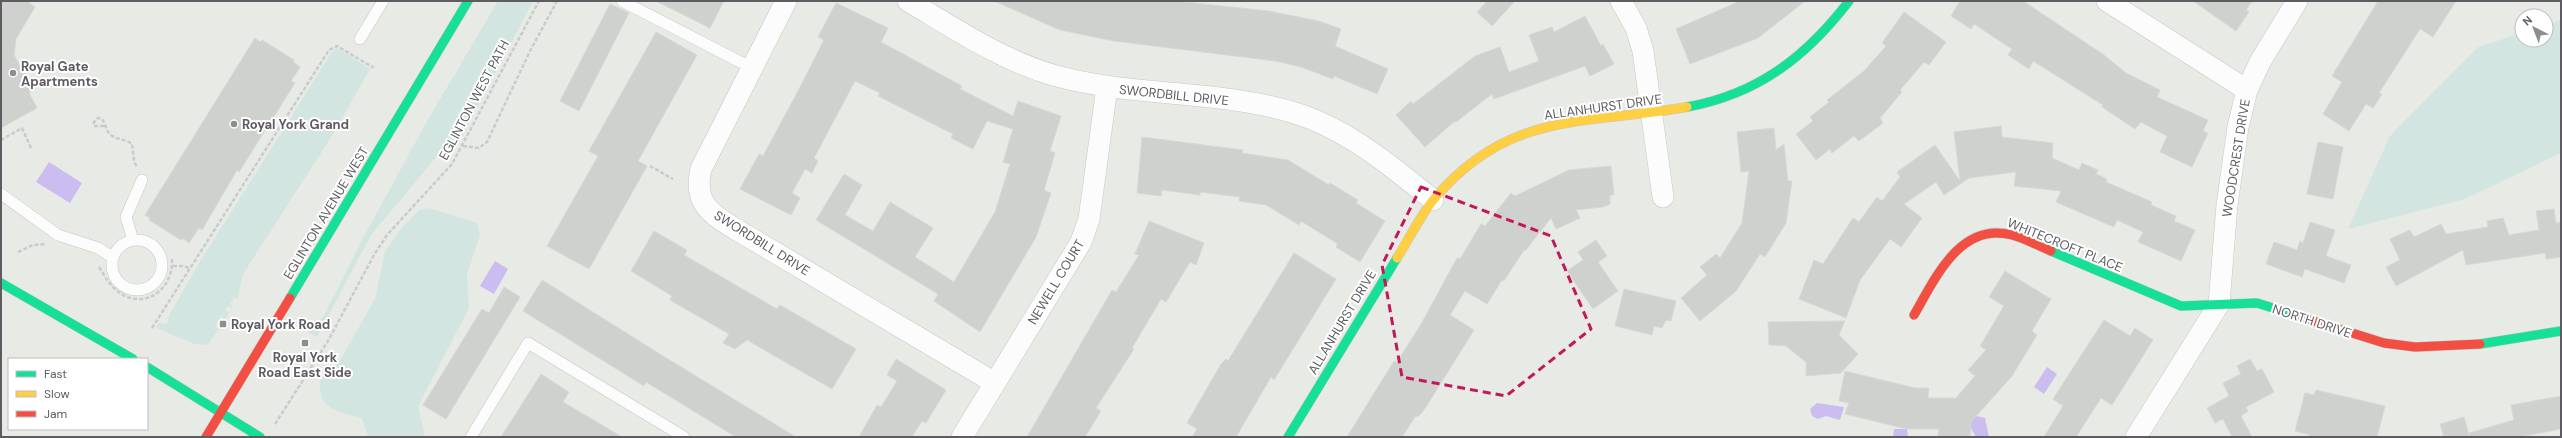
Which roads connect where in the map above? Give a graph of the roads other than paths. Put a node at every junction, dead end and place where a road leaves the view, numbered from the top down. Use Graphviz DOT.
graph roads {
  1 [pos="383,1"];
  2 [pos="468,1"];
  3 [pos="622,1"];
  4 [pos="786,1"];
  5 [pos="908,1"];
  6 [pos="1621,1"];
  7 [pos="1848,1"];
  8 [pos="2107,1"];
  9 [pos="2297,1"];
  10 [pos="360,39"];
  11 [pos="752,68"];
  12 [pos="1107,87"];
  13 [pos="2247,90"];
  14 [pos="1652,113"];
  15 [pos="142,180"];
  16 [pos="1,194"];
  17 [pos="1663,197"];
  18 [pos="1433,200"];
  19 [pos="133,240"];
  20 [pos="112,257"];
  21 [pos="1,283"];
  22 [pos="2219,304"];
  23 [pos="1914,315"];
  24 [pos="2561,331"];
  25 [pos="131,358"];
  26 [pos="148,368"];
  27 [pos="995,383"];
  28 [pos="222,412"];
  29 [pos="206,437"];
  30 [pos="260,437"];
  31 [pos="471,437"];
  32 [pos="684,437"];
  33 [pos="962,437"];
  34 [pos="1288,437"];
  35 [pos="2136,437"];
  1 -- 10 [label="lane"];
  2 -- 28 [label="street, EGLINTON AVENUE WEST"];
  3 -- 11 [label="lane"];
  4 -- 11 [label="street, SWORDBILL DRIVE"];
  5 -- 12 [label="street, SWORDBILL DRIVE"];
  6 -- 14 [label="street"];
  7 -- 14 [label="street, ALLANHURST DRIVE"];
  8 -- 13 [label="street"];
  9 -- 13 [label="street, WOODCREST DRIVE"];
  11 -- 27 [label="street, SWORDBILL DRIVE"];
  12 -- 18 [label="street, SWORDBILL DRIVE"];
  12 -- 27 [label="street, NEWELL COURT"];
  13 -- 22 [label="street, WOODCREST DRIVE"];
  14 -- 17 [label="street"];
  14 -- 18 [label="street, ALLANHURST DRIVE"];
  15 -- 19 [label="lane"];
  16 -- 20 [label="lane"];
  18 -- 34 [label="street, ALLANHURST DRIVE"];
  19 -- 20 [label="lane"];
  19 -- 20 [label="lane"];
  21 -- 25 [label="street"];
  22 -- 23 [label="street, WHITECROFT PLACE"];
  22 -- 24 [label="street, NORTH DRIVE"];
  22 -- 35 [label="street"];
  26 -- 28 [label="street"];
  27 -- 33 [label="street, NEWELL COURT"];
  28 -- 29 [label="street, EGLINTON AVENUE WEST"];
  28 -- 30 [label="street"];
  31 -- 32 [label="lane"];
}
